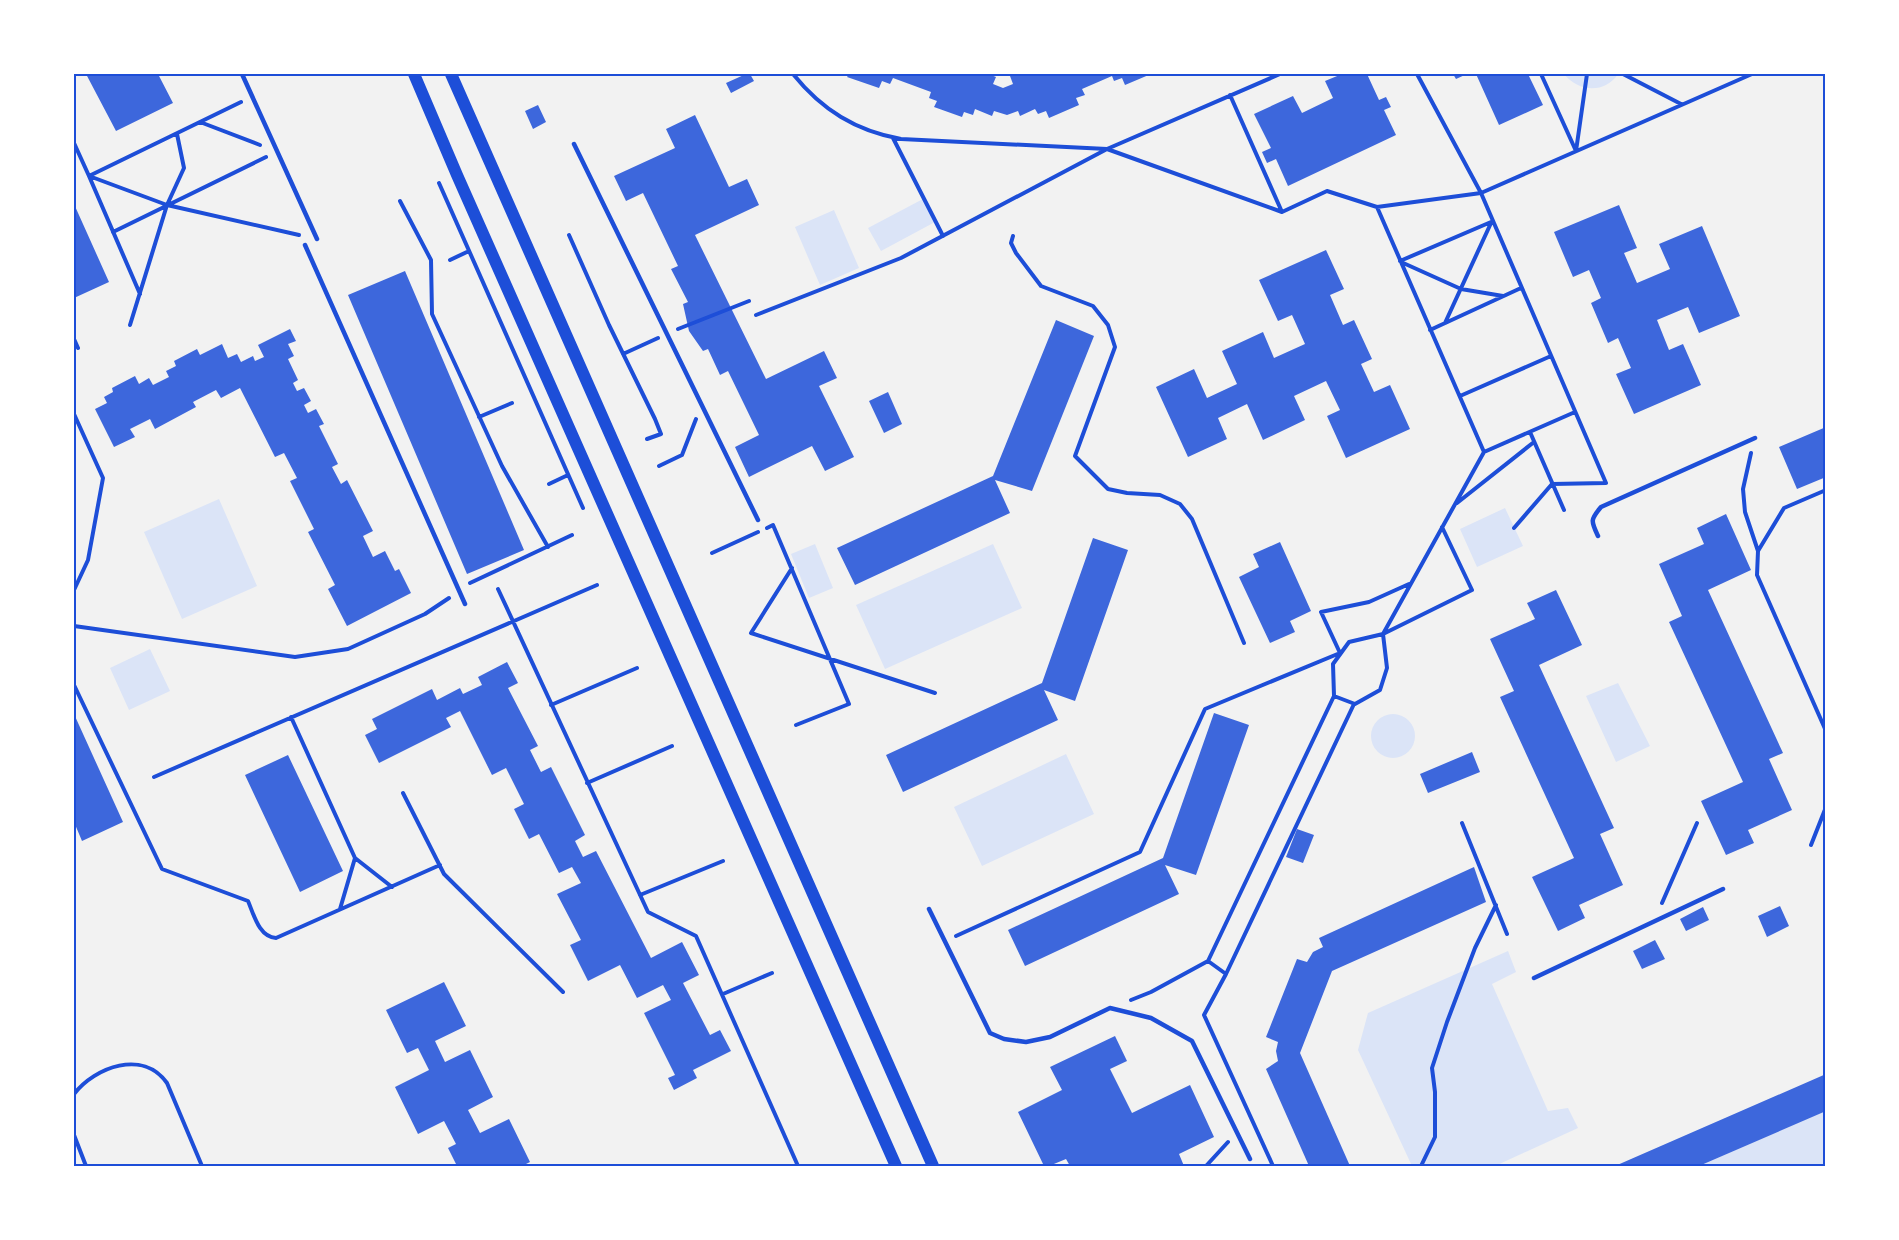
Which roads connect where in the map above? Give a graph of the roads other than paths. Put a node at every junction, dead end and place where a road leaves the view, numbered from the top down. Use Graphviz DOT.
graph roads {
  1 [pos="242,74"];
  2 [pos="414,74"];
  3 [pos="451,74"];
  4 [pos="574,144"];
  5 [pos="317,239"];
  6 [pos="305,245"];
  7 [pos="1755,438"];
  8 [pos="758,520"];
  9 [pos="1598,536"];
  10 [pos="465,604"];
  11 [pos="1723,889"];
  12 [pos="928,909"];
  13 [pos="1534,978"];
  14 [pos="1250,1159"];
  15 [pos="896,1167"];
  16 [pos="933,1167"];
  1 -- 5 [label="lane"];
  2 -- 15 [label="main road"];
  3 -- 16 [label="main road"];
  4 -- 8 [label="lane"];
  6 -- 10 [label="lane"];
  7 -- 9 [label="lane"];
  11 -- 13 [label="lane"];
  12 -- 14 [label="lane"];
}
